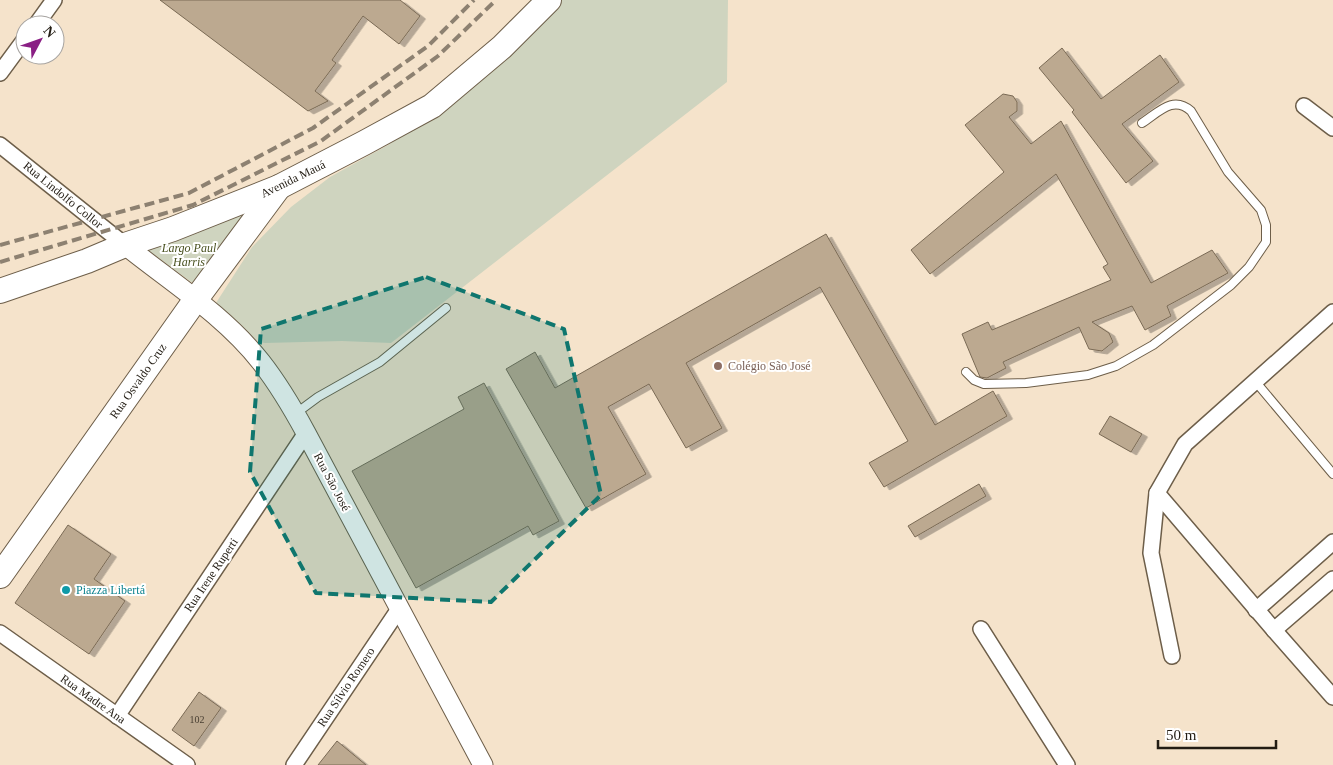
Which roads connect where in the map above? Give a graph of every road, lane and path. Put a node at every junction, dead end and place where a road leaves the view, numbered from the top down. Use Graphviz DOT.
graph roads {
  1 [pos="54,0"];
  2 [pos="549,0"];
  3 [pos="43,15"];
  4 [pos="15,53"];
  5 [pos="0,74"];
  6 [pos="1304,106"];
  7 [pos="1142,122"];
  8 [pos="1333,128"];
  9 [pos="0,145"];
  10 [pos="279,187"];
  11 [pos="125,245"];
  12 [pos="0,291"];
  13 [pos="196,299"];
  14 [pos="446,308"];
  15 [pos="1333,312"];
  16 [pos="966,372"];
  17 [pos="1255,381"];
  18 [pos="295,414"];
  19 [pos="306,433"];
  20 [pos="1333,474"];
  21 [pos="1157,493"];
  22 [pos="1332,545"];
  23 [pos="4,561"];
  24 [pos="1303,568"];
  25 [pos="1333,578"];
  26 [pos="1321,589"];
  27 [pos="400,609"];
  28 [pos="1256,610"];
  29 [pos="982,629"];
  30 [pos="1274,630"];
  31 [pos="0,633"];
  32 [pos="1172,656"];
  33 [pos="1333,697"];
  34 [pos="116,716"];
  35 [pos="187,765"];
  36 [pos="294,765"];
  37 [pos="483,765"];
  38 [pos="1067,765"];
  1 -- 3 [label="street"];
  2 -- 10 [label="main road, Avenida Mauá"];
  4 -- 5 [label="street"];
  6 -- 8 [label="street"];
  7 -- 16 [label="lane"];
  9 -- 11 [label="street, Rua Lindolfo Collor"];
  10 -- 11 [label="main road, Avenida Mauá"];
  10 -- 13 [label="main road, Rua Osvaldo Cruz"];
  11 -- 12 [label="main road, Avenida Mauá"];
  11 -- 13 [label="street, Rua São José"];
  13 -- 18 [label="street, Rua São José"];
  13 -- 23 [label="main road, Rua Osvaldo Cruz"];
  14 -- 18 [label="lane"];
  15 -- 17 [label="street"];
  17 -- 20 [label="lane"];
  17 -- 21 [label="street"];
  18 -- 19 [label="street, Rua São José"];
  19 -- 27 [label="street, Rua São José"];
  19 -- 34 [label="street, Rua Irene Ruperti"];
  21 -- 28 [label="street"];
  21 -- 32 [label="street"];
  22 -- 24 [label="street"];
  24 -- 26 [label="street"];
  24 -- 28 [label="street"];
  25 -- 26 [label="street"];
  26 -- 30 [label="street"];
  27 -- 36 [label="street, Rua Sílvio Romero"];
  27 -- 37 [label="street, Rua São José"];
  28 -- 30 [label="street"];
  29 -- 38 [label="street"];
  30 -- 33 [label="street"];
  31 -- 34 [label="street, Rua Madre Ana"];
  34 -- 35 [label="street, Rua Madre Ana"];
}
